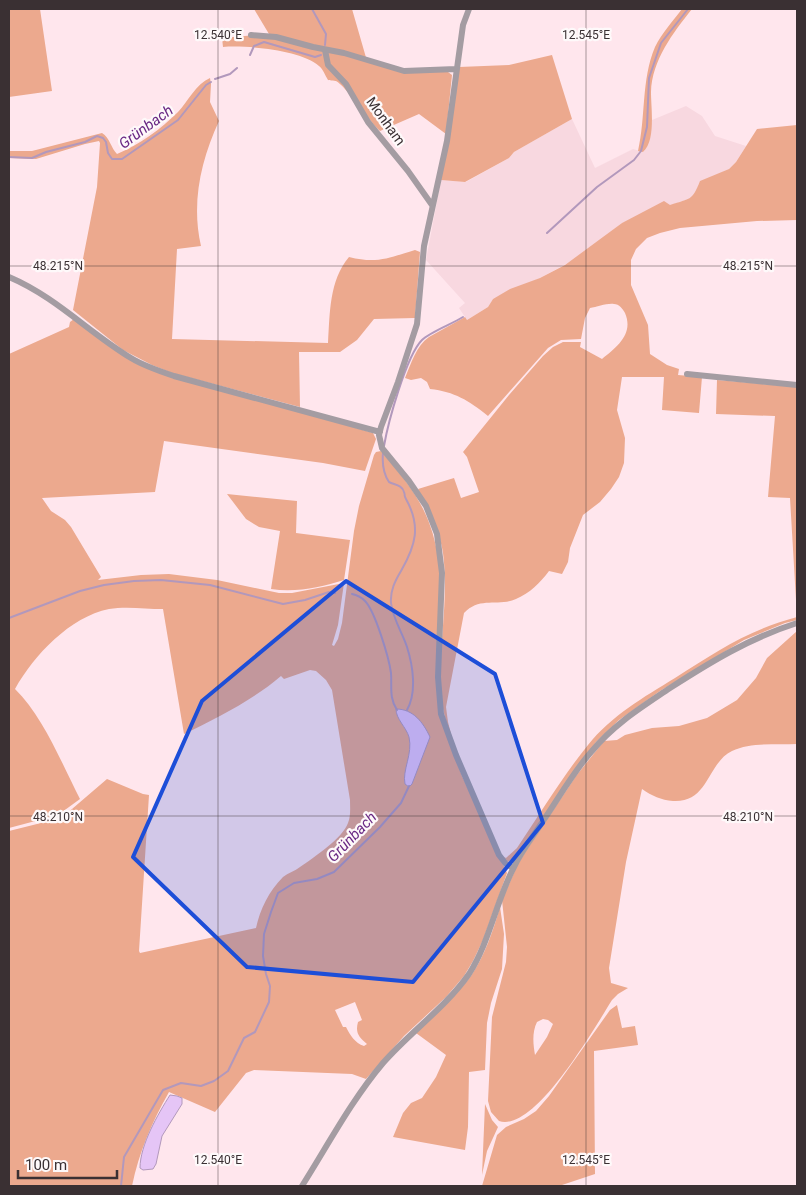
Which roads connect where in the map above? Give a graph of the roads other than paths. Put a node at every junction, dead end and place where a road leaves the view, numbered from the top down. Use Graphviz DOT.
graph roads {
  1 [pos="469,9"];
  2 [pos="251,35"];
  3 [pos="326,50"];
  4 [pos="456,69"];
  5 [pos="432,205"];
  6 [pos="9,277"];
  7 [pos="687,374"];
  8 [pos="797,385"];
  9 [pos="380,432"];
  10 [pos="797,623"];
  11 [pos="513,868"];
  12 [pos="302,1186"];
  1 -- 4 [label="street"];
  2 -- 3 [label="street"];
  3 -- 4 [label="street"];
  3 -- 5 [label="street, Monham"];
  4 -- 5 [label="street"];
  5 -- 9 [label="street"];
  6 -- 9 [label="street"];
  7 -- 8 [label="street"];
  9 -- 11 [label="street"];
  10 -- 11 [label="street"];
  11 -- 12 [label="street"];
}
